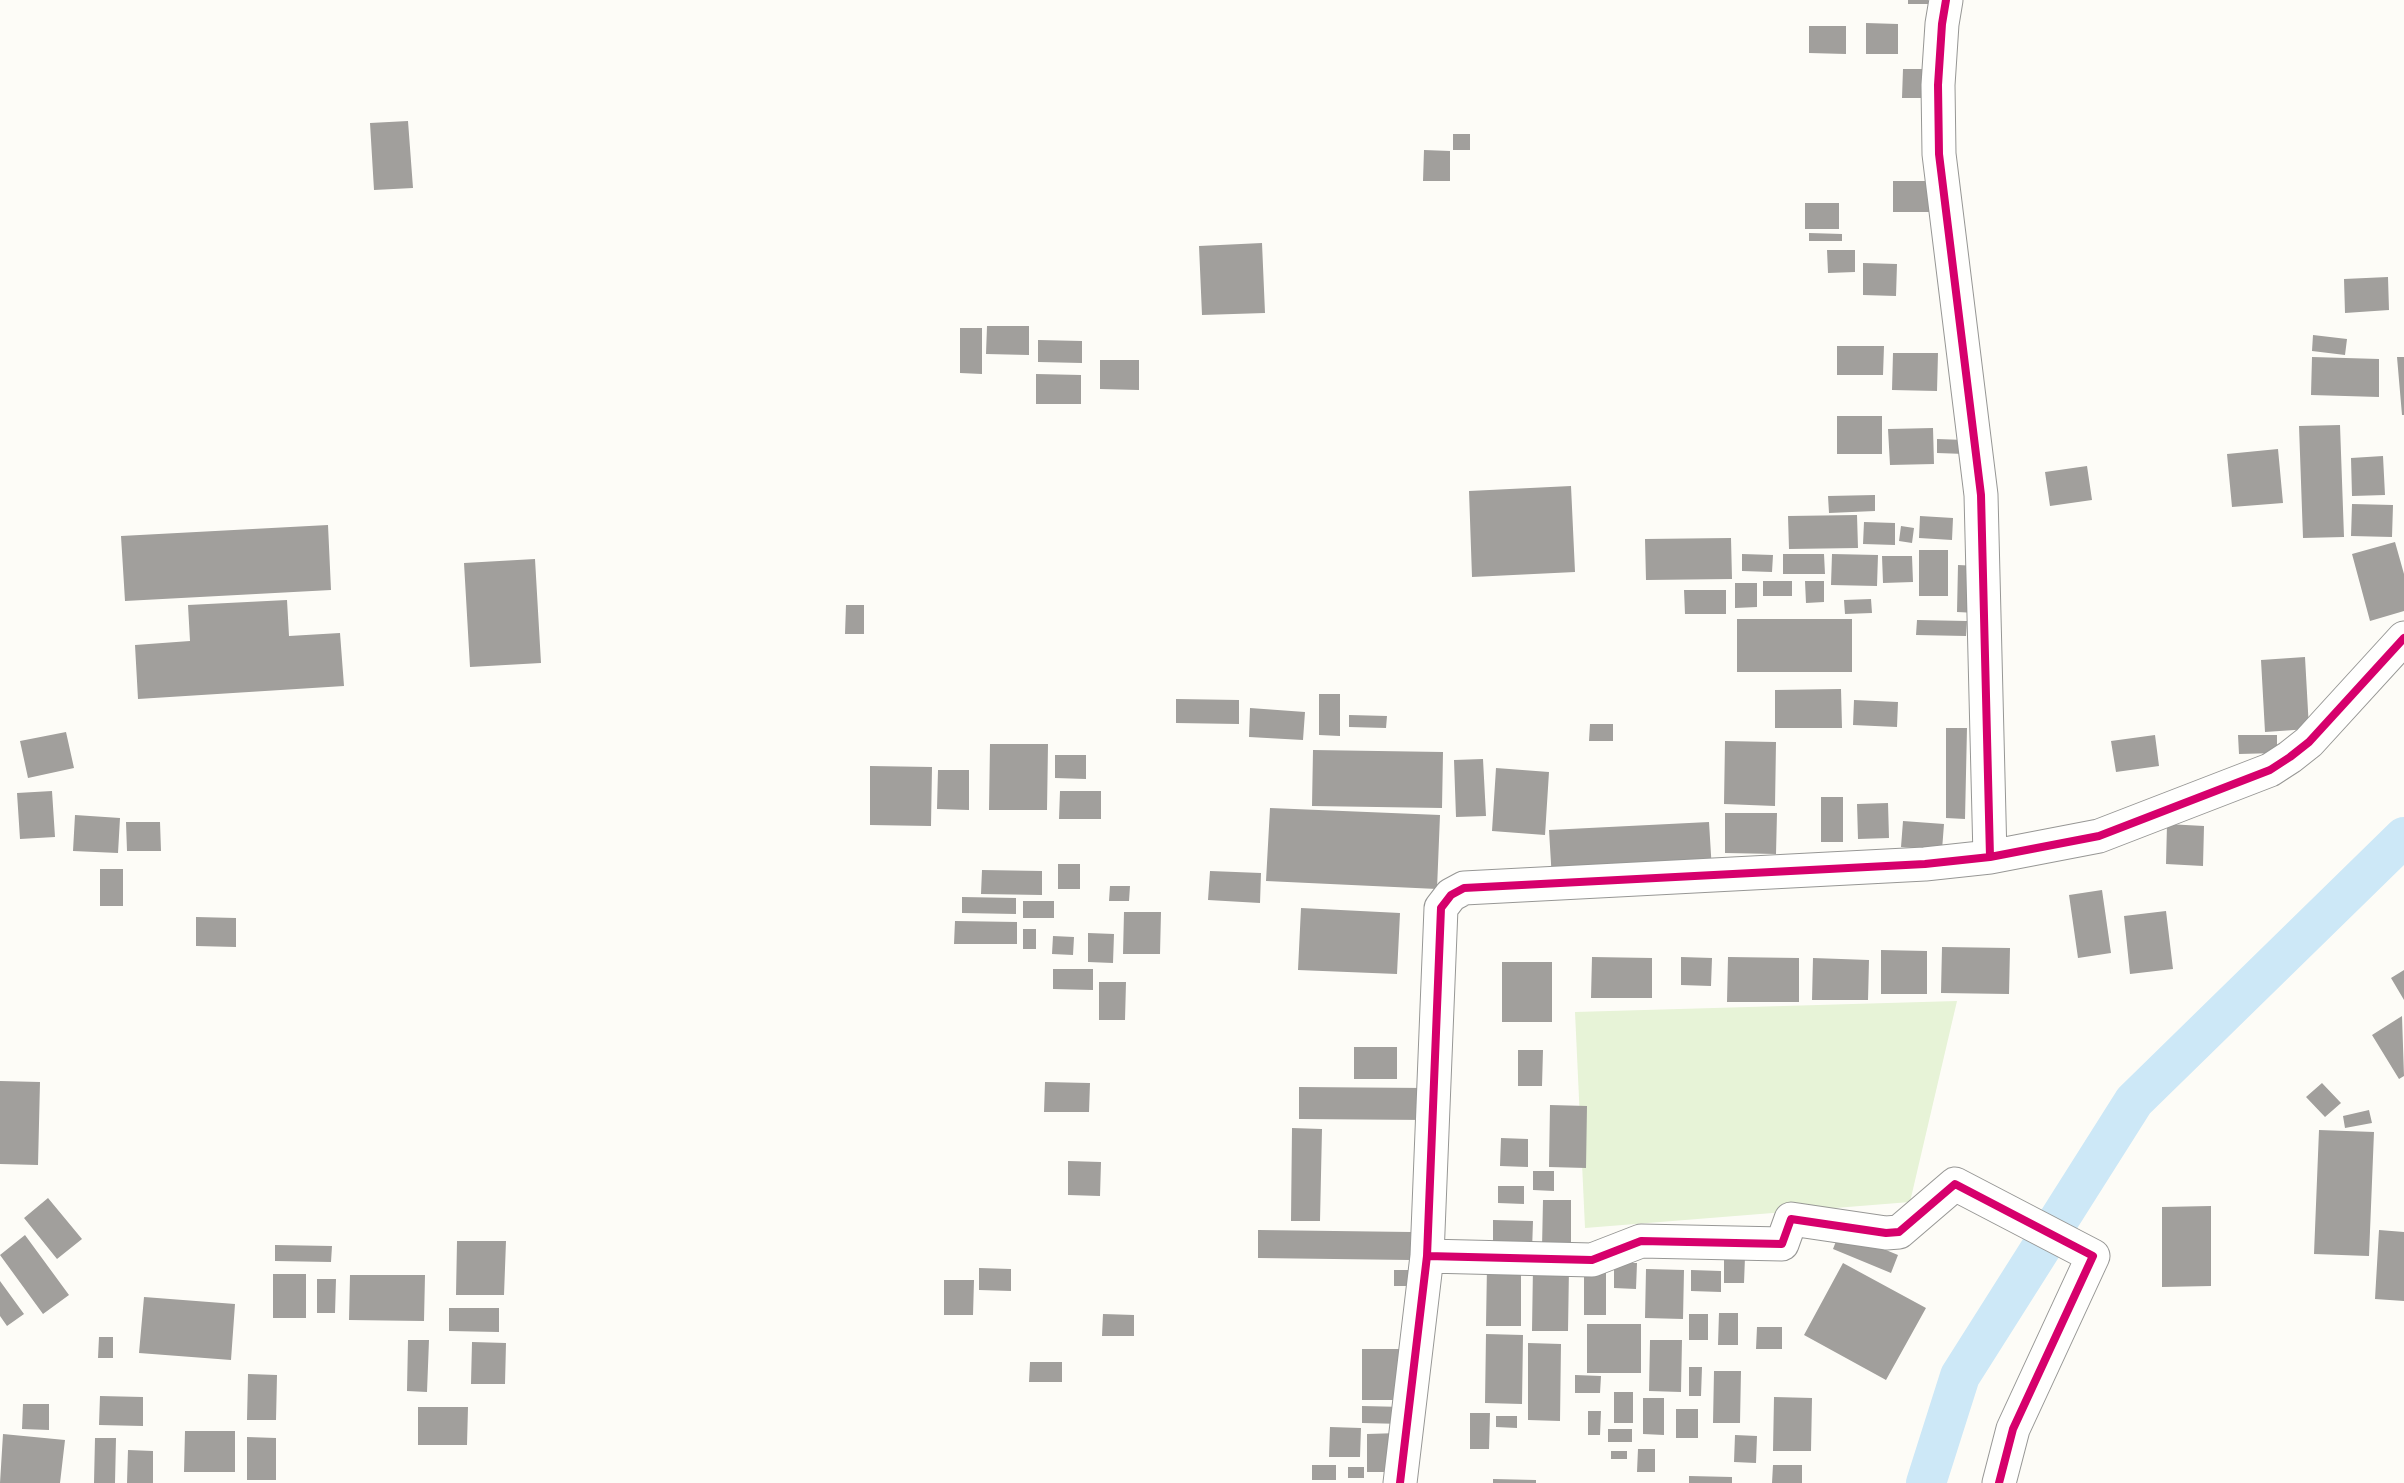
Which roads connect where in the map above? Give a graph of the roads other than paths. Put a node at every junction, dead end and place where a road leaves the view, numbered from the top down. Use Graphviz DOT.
graph roads {
  1 [pos="1946,0"];
  2 [pos="2404,638"];
  3 [pos="1990,856"];
  4 [pos="1427,1256"];
  5 [pos="1400,1483"];
  6 [pos="1999,1483"];
  1 -- 3 [label="street"];
  2 -- 3 [label="street"];
  3 -- 4 [label="street"];
  4 -- 5 [label="street"];
  4 -- 6 [label="street"];
}
